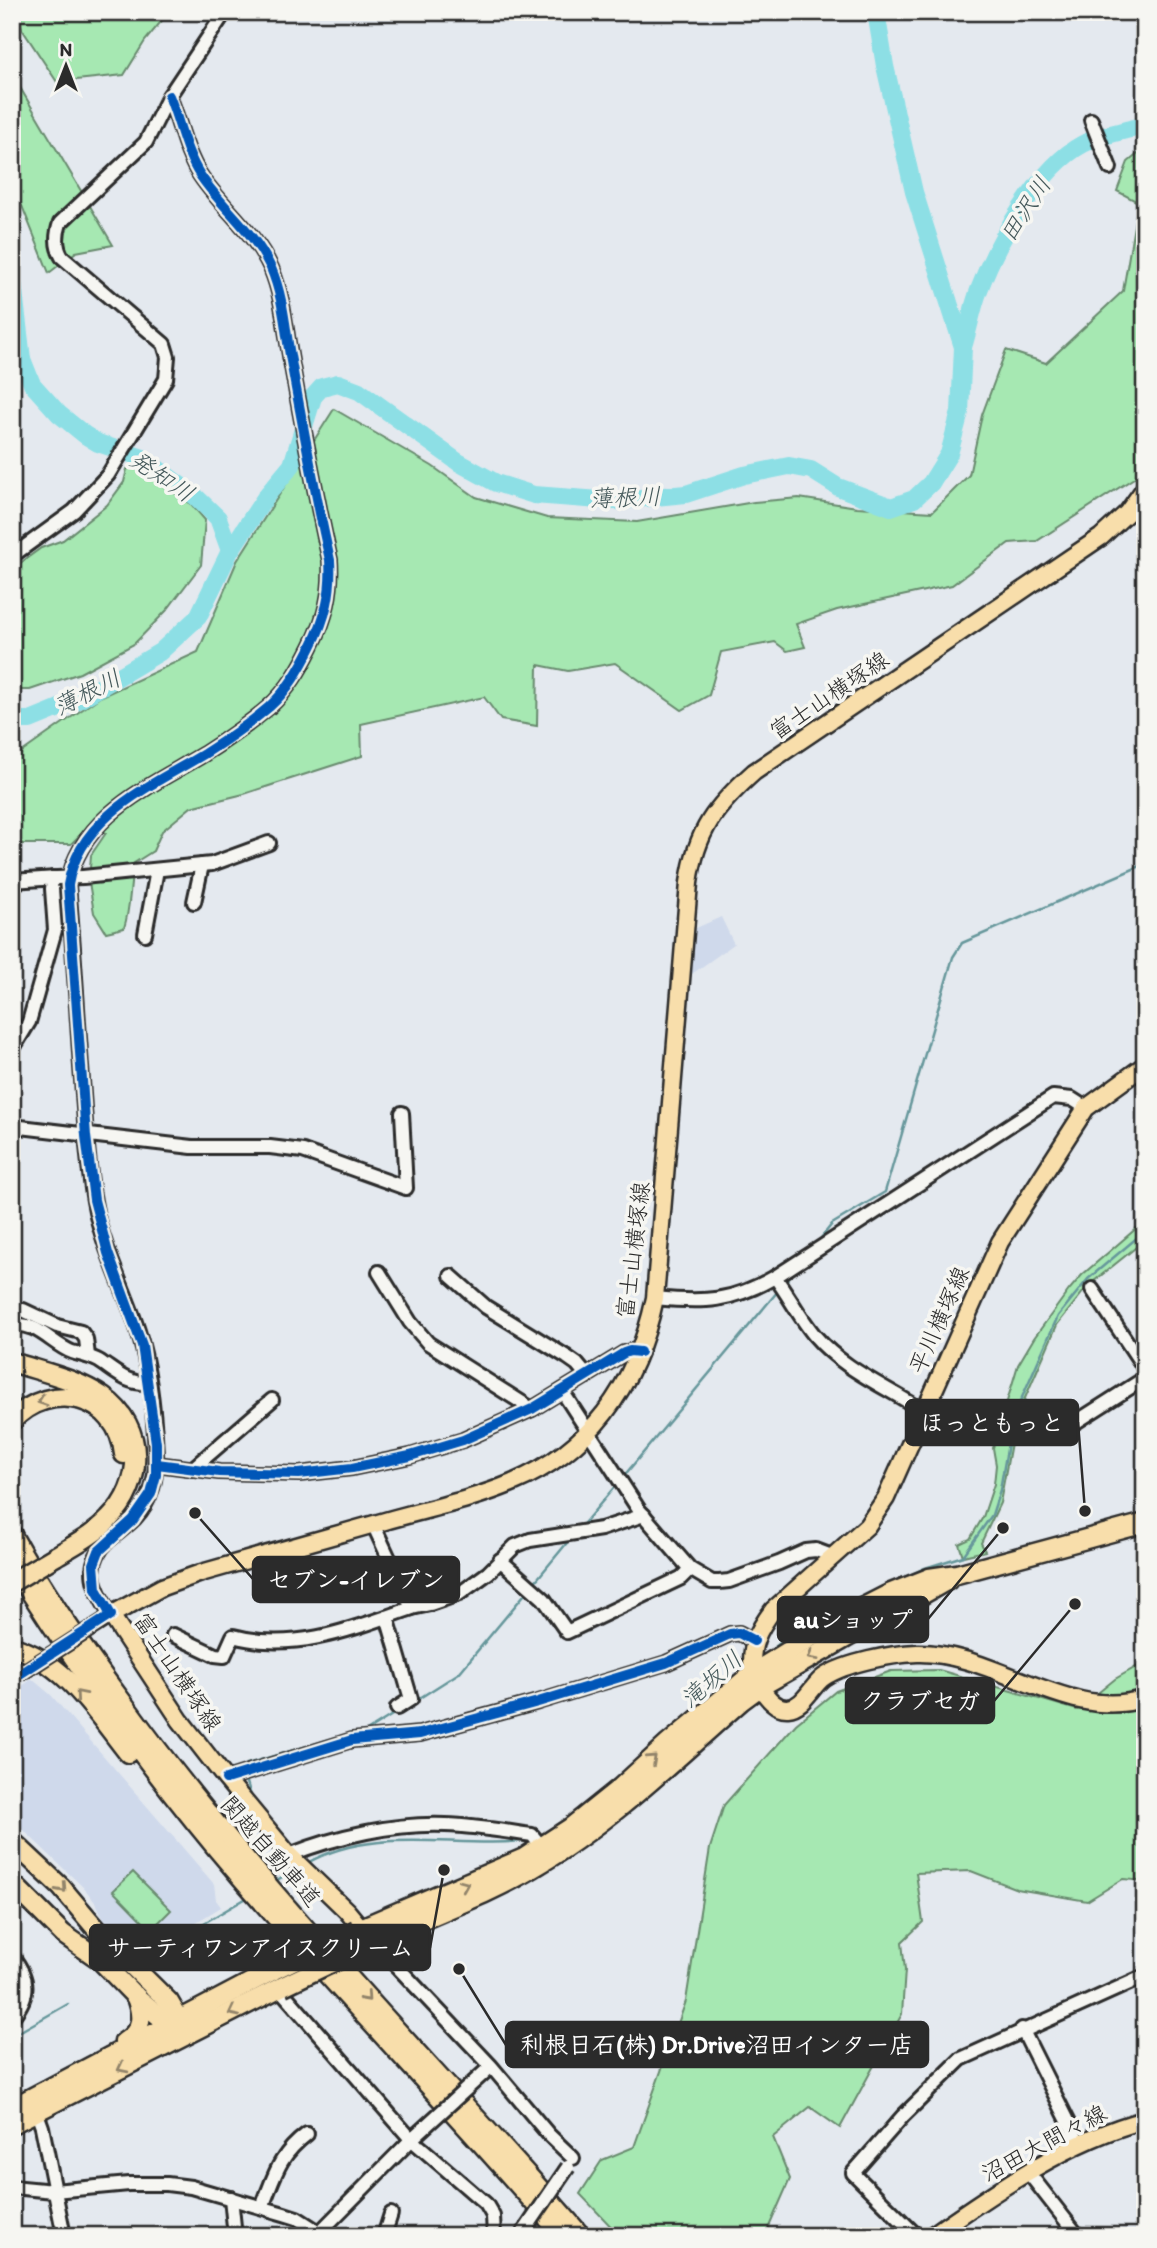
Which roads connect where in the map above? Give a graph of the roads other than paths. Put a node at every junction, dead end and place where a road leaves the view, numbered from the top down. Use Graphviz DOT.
graph roads {
  1 [pos="225,12"];
  2 [pos="169,96"];
  3 [pos="1091,120"];
  4 [pos="1110,168"];
  5 [pos="1145,488"];
  6 [pos="12,556"];
  7 [pos="269,843"];
  8 [pos="202,865"];
  9 [pos="157,870"];
  10 [pos="55,878"];
  11 [pos="12,881"];
  12 [pos="194,902"];
  13 [pos="145,934"];
  14 [pos="12,1050"];
  15 [pos="1145,1065"];
  16 [pos="1086,1108"];
  17 [pos="402,1113"];
  18 [pos="12,1126"];
  19 [pos="86,1136"];
  20 [pos="379,1272"];
  21 [pos="451,1276"];
  22 [pos="775,1276"];
  23 [pos="1092,1289"];
  24 [pos="655,1298"];
  25 [pos="12,1309"];
  26 [pos="12,1325"];
  27 [pos="640,1352"];
  28 [pos="88,1356"];
  29 [pos="12,1362"];
  30 [pos="1145,1369"];
  31 [pos="587,1376"];
  32 [pos="1145,1378"];
  33 [pos="148,1383"];
  34 [pos="562,1391"];
  35 [pos="272,1400"];
  36 [pos="532,1409"];
  37 [pos="923,1411"];
  38 [pos="12,1422"];
  39 [pos="1062,1431"];
  40 [pos="589,1432"];
  41 [pos="157,1464"];
  42 [pos="192,1469"];
  43 [pos="644,1515"];
  44 [pos="12,1519"];
  45 [pos="1145,1523"];
  46 [pos="373,1524"];
  47 [pos="12,1535"];
  48 [pos="53,1552"];
  49 [pos="832,1556"];
  50 [pos="500,1560"];
  51 [pos="12,1563"];
  52 [pos="690,1569"];
  53 [pos="12,1570"];
  54 [pos="12,1582"];
  55 [pos="412,1608"];
  56 [pos="387,1617"];
  57 [pos="107,1618"];
  58 [pos="173,1635"];
  59 [pos="754,1641"];
  60 [pos="12,1647"];
  61 [pos="16,1676"];
  62 [pos="756,1680"];
  63 [pos="1145,1698"];
  64 [pos="397,1708"];
  65 [pos="146,1735"];
  66 [pos="226,1779"];
  67 [pos="12,1841"];
  68 [pos="542,1847"];
  69 [pos="296,1862"];
  70 [pos="239,1875"];
  71 [pos="12,1883"];
  72 [pos="359,1929"];
  73 [pos="371,1944"];
  74 [pos="12,1956"];
  75 [pos="1145,1976"];
  76 [pos="279,1982"];
  77 [pos="134,1995"];
  78 [pos="12,2017"];
  79 [pos="177,2027"];
  80 [pos="1023,2029"];
  81 [pos="488,2068"];
  82 [pos="72,2076"];
  83 [pos="34,2105"];
  84 [pos="12,2108"];
  85 [pos="1145,2120"];
  86 [pos="12,2124"];
  87 [pos="306,2134"];
  88 [pos="414,2137"];
  89 [pos="1080,2145"];
  90 [pos="1028,2172"];
  91 [pos="12,2187"];
  92 [pos="54,2191"];
  93 [pos="231,2198"];
  94 [pos="262,2207"];
  95 [pos="391,2214"];
  96 [pos="317,2234"];
  97 [pos="64,2236"];
  98 [pos="235,2236"];
  99 [pos="384,2236"];
  100 [pos="494,2236"];
  101 [pos="521,2236"];
  102 [pos="563,2236"];
  103 [pos="581,2236"];
  104 [pos="917,2236"];
  105 [pos="932,2236"];
  106 [pos="1079,2236"];
  1 -- 2 [label="street"];
  2 -- 6 [label="street"];
  2 -- 19 [label="street"];
  3 -- 4 [label="street"];
  5 -- 24 [label="main road, 富士山横塚線"];
  7 -- 8 [label="street"];
  8 -- 9 [label="street"];
  8 -- 12 [label="street"];
  9 -- 10 [label="street, bridge"];
  9 -- 13 [label="street"];
  10 -- 11 [label="street"];
  10 -- 14 [label="street"];
  15 -- 16 [label="main road, 平川横塚線"];
  16 -- 22 [label="street"];
  16 -- 37 [label="main road, 平川横塚線"];
  17 -- 19 [label="street"];
  18 -- 19 [label="street"];
  19 -- 33 [label="street"];
  20 -- 36 [label="street"];
  21 -- 31 [label="street"];
  22 -- 24 [label="street"];
  22 -- 37 [label="street"];
  23 -- 30 [label="street"];
  24 -- 27 [label="main road, 富士山横塚線"];
  25 -- 28 [label="street"];
  26 -- 28 [label="street"];
  27 -- 31 [label="street"];
  27 -- 40 [label="main road, 富士山横塚線"];
  28 -- 33 [label="street"];
  29 -- 48 [label="highway"];
  31 -- 34 [label="street"];
  32 -- 39 [label="street"];
  33 -- 41 [label="street"];
  34 -- 36 [label="street"];
  34 -- 40 [label="street"];
  35 -- 42 [label="street"];
  36 -- 42 [label="street"];
  37 -- 49 [label="main road, 平川横塚線"];
  48 -- 38 [label="highway, one-way"];
  40 -- 43 [label="street"];
  40 -- 46 [label="main road, 富士山横塚線"];
  41 -- 42 [label="street"];
  41 -- 57 [label="street"];
  43 -- 50 [label="street"];
  43 -- 52 [label="street"];
  44 -- 65 [label="highway"];
  45 -- 62 [label="highway"];
  46 -- 55 [label="street"];
  46 -- 57 [label="main road, 富士山横塚線"];
  47 -- 65 [label="highway, 関越自動車道"];
  48 -- 53 [label="highway"];
  48 -- 54 [label="highway, bridge"];
  49 -- 52 [label="street"];
  49 -- 59 [label="main road, 平川横塚線"];
  50 -- 52 [label="street"];
  50 -- 55 [label="street"];
  51 -- 70 [label="highway, 関越自動車道"];
  55 -- 56 [label="street"];
  56 -- 58 [label="street"];
  56 -- 64 [label="street"];
  57 -- 61 [label="street, bridge"];
  57 -- 66 [label="main road, 富士山横塚線"];
  59 -- 62 [label="main road, 平川横塚線"];
  59 -- 66 [label="street"];
  70 -- 60 [label="highway, one-way"];
  62 -- 63 [label="main road"];
  68 -- 62 [label="highway, one-way"];
  62 -- 73 [label="highway"];
  65 -- 103 [label="highway, 関越自動車道, one-way"];
  66 -- 69 [label="main road, 富士山横塚線"];
  67 -- 79 [label="highway, one-way"];
  68 -- 69 [label="street"];
  72 -- 68 [label="highway, one-way"];
  69 -- 72 [label="main road, 富士山横塚線"];
  70 -- 102 [label="highway, 関越自動車道"];
  71 -- 77 [label="highway"];
  72 -- 73 [label="street"];
  72 -- 76 [label="highway, bridge"];
  73 -- 76 [label="highway, bridge"];
  73 -- 81 [label="street"];
  74 -- 78 [label="street"];
  75 -- 80 [label="street"];
  76 -- 79 [label="highway"];
  76 -- 88 [label="street"];
  77 -- 79 [label="highway"];
  77 -- 82 [label="highway"];
  79 -- 82 [label="highway"];
  79 -- 83 [label="highway, one-way"];
  80 -- 89 [label="street"];
  80 -- 104 [label="street"];
  81 -- 88 [label="street, bridge"];
  81 -- 101 [label="street, bridge"];
  82 -- 83 [label="highway"];
  83 -- 84 [label="highway"];
  83 -- 86 [label="highway"];
  83 -- 92 [label="street"];
  85 -- 89 [label="main road, 沼田大間々線"];
  87 -- 94 [label="street"];
  88 -- 96 [label="street"];
  88 -- 100 [label="street"];
  89 -- 90 [label="main road, 沼田大間々線"];
  90 -- 105 [label="main road, 沼田大間々線"];
  90 -- 106 [label="street"];
  91 -- 92 [label="street"];
  92 -- 93 [label="street"];
  92 -- 97 [label="street"];
  93 -- 94 [label="street"];
  93 -- 98 [label="street"];
  94 -- 96 [label="street"];
  95 -- 99 [label="street"];
}
